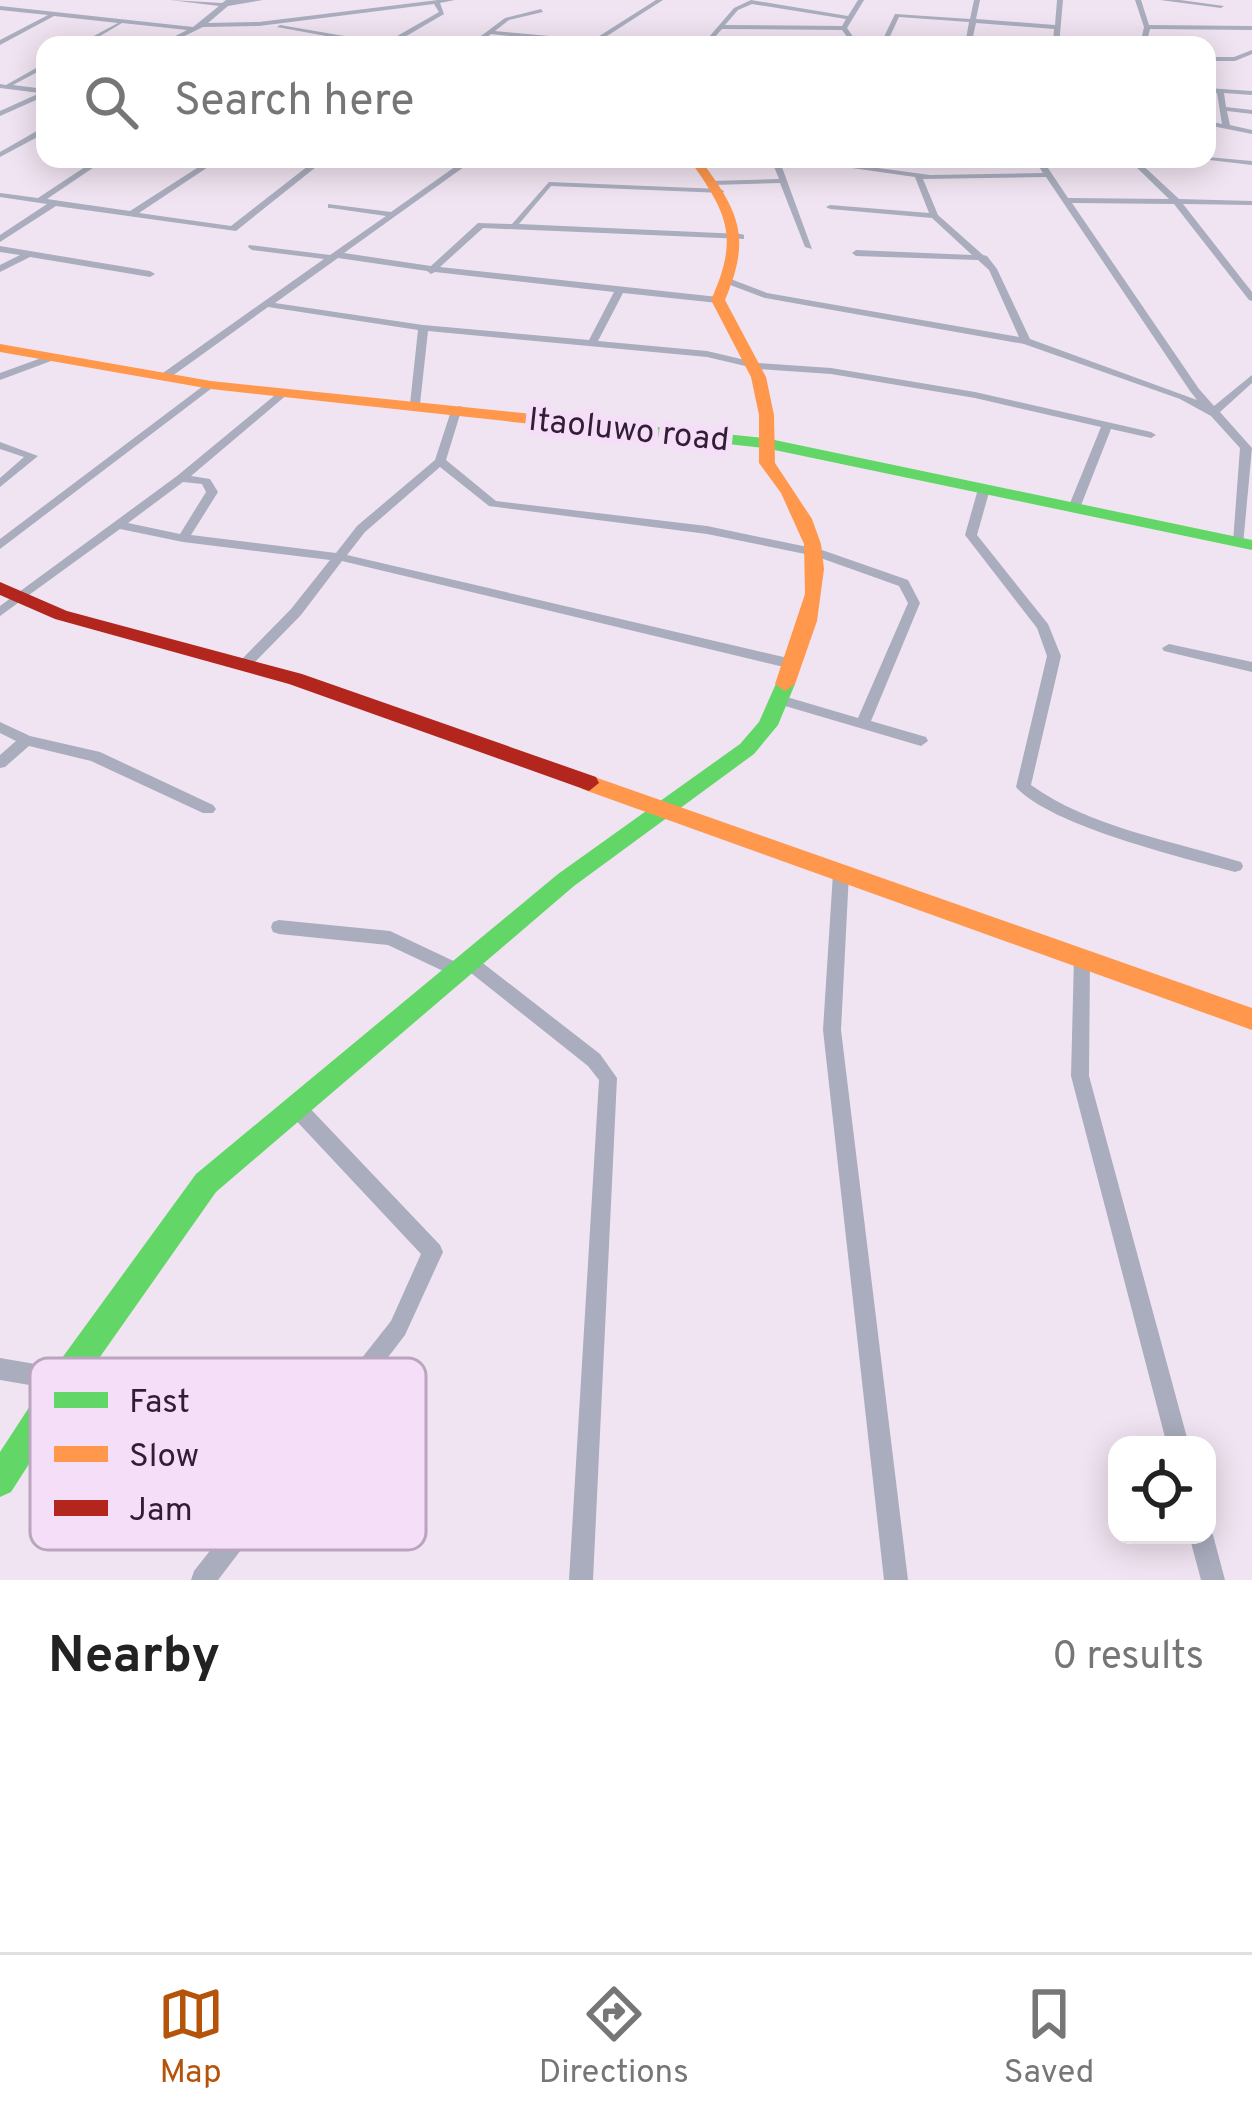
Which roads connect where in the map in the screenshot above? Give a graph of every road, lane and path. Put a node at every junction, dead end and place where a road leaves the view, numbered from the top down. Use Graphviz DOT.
graph roads {
  1 [pos="173,0"];
  2 [pos="260,0"];
  3 [pos="452,0"];
  4 [pos="660,0"];
  5 [pos="862,0"];
  6 [pos="977,0"];
  7 [pos="1060,0"];
  8 [pos="1138,0"];
  9 [pos="1162,0"];
  10 [pos="753,1"];
  11 [pos="436,2"];
  12 [pos="227,3"];
  13 [pos="1221,3"];
  14 [pos="0,8"];
  15 [pos="541,11"];
  16 [pos="54,14"];
  17 [pos="850,18"];
  18 [pos="974,21"];
  19 [pos="123,23"];
  20 [pos="259,24"];
  21 [pos="722,26"];
  22 [pos="198,27"];
  23 [pos="1057,27"];
  24 [pos="1147,27"];
  25 [pos="844,28"];
  26 [pos="1236,28"];
  27 [pos="1252,28"];
  28 [pos="490,32"];
  29 [pos="98,36"];
  30 [pos="181,36"];
  31 [pos="332,36"];
  32 [pos="402,36"];
  33 [pos="484,36"];
  34 [pos="527,36"];
  35 [pos="603,36"];
  36 [pos="713,36"];
  37 [pos="850,36"];
  38 [pos="888,36"];
  39 [pos="970,36"];
  40 [pos="1056,36"];
  41 [pos="1145,36"];
  42 [pos="0,40"];
  43 [pos="1252,52"];
  44 [pos="1216,59"];
  45 [pos="1230,60"];
  46 [pos="1252,65"];
  47 [pos="36,70"];
  48 [pos="3,86"];
  49 [pos="1216,91"];
  50 [pos="1220,91"];
  51 [pos="36,92"];
  52 [pos="1252,93"];
  53 [pos="36,96"];
  54 [pos="1227,109"];
  55 [pos="1252,112"];
  56 [pos="0,114"];
  57 [pos="1216,124"];
  58 [pos="1226,126"];
  59 [pos="1252,132"];
  60 [pos="36,135"];
  61 [pos="0,154"];
  62 [pos="1216,160"];
  63 [pos="1252,163"];
  64 [pos="88,168"];
  65 [pos="202,168"];
  66 [pos="311,168"];
  67 [pos="457,168"];
  68 [pos="701,168"];
  69 [pos="779,168"];
  70 [pos="866,168"];
  71 [pos="910,168"];
  72 [pos="1045,168"];
  73 [pos="1141,168"];
  74 [pos="914,174"];
  75 [pos="1049,175"];
  76 [pos="783,181"];
  77 [pos="716,187"];
  78 [pos="0,195"];
  79 [pos="1066,200"];
  80 [pos="39,201"];
  81 [pos="1176,201"];
  82 [pos="54,203"];
  83 [pos="1252,203"];
  84 [pos="332,206"];
  85 [pos="830,207"];
  86 [pos="132,214"];
  87 [pos="391,214"];
  88 [pos="934,216"];
  89 [pos="516,224"];
  90 [pos="741,237"];
  91 [pos="0,239"];
  92 [pos="253,247"];
  93 [pos="808,247"];
  94 [pos="0,250"];
  95 [pos="856,253"];
  96 [pos="28,254"];
  97 [pos="335,256"];
  98 [pos="984,258"];
  99 [pos="0,269"];
  100 [pos="431,271"];
  101 [pos="150,274"];
  102 [pos="620,289"];
  103 [pos="723,291"];
  104 [pos="1252,298"];
  105 [pos="271,305"];
  106 [pos="422,328"];
  107 [pos="1026,341"];
  108 [pos="592,344"];
  109 [pos="0,348"];
  110 [pos="47,359"];
  111 [pos="758,366"];
  112 [pos="0,377"];
  113 [pos="164,377"];
  114 [pos="1252,378"];
  115 [pos="212,385"];
  116 [pos="284,393"];
  117 [pos="415,404"];
  118 [pos="457,408"];
  119 [pos="1213,413"];
  120 [pos="1107,425"];
  121 [pos="1151,435"];
  122 [pos="765,443"];
  123 [pos="0,445"];
  124 [pos="440,461"];
  125 [pos="182,478"];
  126 [pos="0,484"];
  127 [pos="984,489"];
  128 [pos="1074,508"];
  129 [pos="119,525"];
  130 [pos="183,538"];
  131 [pos="1246,543"];
  132 [pos="0,545"];
  133 [pos="818,553"];
  134 [pos="340,557"];
  135 [pos="10,592"];
  136 [pos="0,612"];
  137 [pos="1169,648"];
  138 [pos="244,664"];
  139 [pos="792,664"];
  140 [pos="1252,668"];
  141 [pos="780,700"];
  142 [pos="864,721"];
  143 [pos="0,728"];
  144 [pos="26,740"];
  145 [pos="921,741"];
  146 [pos="0,763"];
  147 [pos="663,808"];
  148 [pos="208,809"];
  149 [pos="1235,866"];
  150 [pos="841,873"];
  151 [pos="279,927"];
  152 [pos="1082,958"];
  153 [pos="463,967"];
  154 [pos="1252,1019"];
  155 [pos="296,1107"];
  156 [pos="81,1358"];
  157 [pos="375,1358"];
  158 [pos="0,1369"];
  159 [pos="30,1374"];
  160 [pos="30,1434"];
  161 [pos="1176,1436"];
  162 [pos="0,1481"];
  163 [pos="1203,1544"];
  164 [pos="226,1550"];
  165 [pos="203,1580"];
  166 [pos="581,1580"];
  167 [pos="896,1580"];
  168 [pos="1213,1580"];
  1 -- 12 [label="street"];
  2 -- 12 [label="street"];
  3 -- 11 [label="street"];
  4 -- 35 [label="street"];
  5 -- 17 [label="street"];
  6 -- 18 [label="street"];
  7 -- 23 [label="street"];
  8 -- 24 [label="street"];
  9 -- 13 [label="street"];
  10 -- 17 [label="street"];
  10 -- 21 [label="street"];
  11 -- 20 [label="street"];
  11 -- 32 [label="street"];
  12 -- 22 [label="street"];
  13 -- 26 [label="street"];
  14 -- 16 [label="street"];
  15 -- 28 [label="street"];
  16 -- 19 [label="street"];
  16 -- 42 [label="street"];
  17 -- 25 [label="street"];
  18 -- 23 [label="street"];
  18 -- 38 [label="street"];
  18 -- 39 [label="street"];
  19 -- 22 [label="street"];
  19 -- 29 [label="street"];
  20 -- 22 [label="street"];
  20 -- 31 [label="street"];
  21 -- 25 [label="street"];
  21 -- 36 [label="street"];
  22 -- 30 [label="street"];
  23 -- 40 [label="street"];
  24 -- 26 [label="street"];
  24 -- 41 [label="street"];
  25 -- 37 [label="street"];
  26 -- 27 [label="street"];
  28 -- 33 [label="street"];
  28 -- 34 [label="street"];
  43 -- 45 [label="street"];
  44 -- 45 [label="street"];
  45 -- 46 [label="street"];
  47 -- 48 [label="street"];
  48 -- 51 [label="street"];
  49 -- 50 [label="street"];
  50 -- 52 [label="street"];
  50 -- 54 [label="street"];
  53 -- 56 [label="street"];
  54 -- 55 [label="street"];
  54 -- 58 [label="street"];
  57 -- 58 [label="street"];
  58 -- 59 [label="street"];
  60 -- 61 [label="street"];
  62 -- 63 [label="street"];
  64 -- 80 [label="street"];
  65 -- 86 [label="street"];
  66 -- 86 [label="street"];
  67 -- 87 [label="street"];
  68 -- 77 [label="street"];
  69 -- 76 [label="street"];
  70 -- 74 [label="street"];
  71 -- 74 [label="street"];
  72 -- 75 [label="street"];
  73 -- 81 [label="street"];
  74 -- 75 [label="street"];
  74 -- 88 [label="street"];
  75 -- 79 [label="street"];
  76 -- 77 [label="street"];
  76 -- 93 [label="street"];
  77 -- 89 [label="street"];
  77 -- 90 [label="street"];
  78 -- 80 [label="street"];
  79 -- 81 [label="street"];
  79 -- 119 [label="street"];
  80 -- 82 [label="street"];
  81 -- 83 [label="street"];
  81 -- 104 [label="street"];
  82 -- 86 [label="street"];
  82 -- 91 [label="street"];
  84 -- 87 [label="street"];
  85 -- 88 [label="street"];
  87 -- 97 [label="street"];
  88 -- 98 [label="street"];
  89 -- 90 [label="street"];
  89 -- 100 [label="street"];
  90 -- 103 [label="street"];
  92 -- 97 [label="street"];
  94 -- 96 [label="street"];
  95 -- 98 [label="street"];
  96 -- 99 [label="street"];
  96 -- 101 [label="street"];
  97 -- 100 [label="street"];
  97 -- 105 [label="street"];
  98 -- 107 [label="street"];
  100 -- 102 [label="street"];
  102 -- 103 [label="street"];
  102 -- 108 [label="street"];
  103 -- 107 [label="street"];
  103 -- 111 [label="street"];
  105 -- 106 [label="street"];
  105 -- 113 [label="street"];
  106 -- 108 [label="street"];
  106 -- 117 [label="street"];
  107 -- 119 [label="street"];
  108 -- 111 [label="street"];
  109 -- 110 [label="street, Itaoluwo road"];
  110 -- 112 [label="street"];
  110 -- 113 [label="street, Itaoluwo road"];
  111 -- 120 [label="street"];
  111 -- 122 [label="street"];
  113 -- 115 [label="street, Itaoluwo road"];
  114 -- 119 [label="street"];
  115 -- 116 [label="street, Itaoluwo road"];
  115 -- 132 [label="street"];
  116 -- 117 [label="street, Itaoluwo road"];
  116 -- 125 [label="street"];
  117 -- 118 [label="street, Itaoluwo road"];
  118 -- 122 [label="street, Itaoluwo road"];
  118 -- 124 [label="street"];
  119 -- 131 [label="street"];
  120 -- 121 [label="street"];
  120 -- 128 [label="street"];
  122 -- 127 [label="street, Itaoluwo road"];
  122 -- 133 [label="street"];
  123 -- 126 [label="street"];
  124 -- 133 [label="street"];
  124 -- 134 [label="street"];
  125 -- 129 [label="street"];
  125 -- 130 [label="street"];
  127 -- 128 [label="street, Itaoluwo road"];
  127 -- 149 [label="street"];
  128 -- 131 [label="street, Itaoluwo road"];
  129 -- 130 [label="street"];
  129 -- 135 [label="street"];
  130 -- 134 [label="street"];
  133 -- 139 [label="street"];
  133 -- 142 [label="street"];
  134 -- 138 [label="street"];
  134 -- 139 [label="street"];
  135 -- 136 [label="street"];
  135 -- 138 [label="street"];
  137 -- 140 [label="street"];
  138 -- 147 [label="street"];
  139 -- 141 [label="street"];
  141 -- 142 [label="street"];
  141 -- 147 [label="street"];
  142 -- 145 [label="street"];
  143 -- 144 [label="street"];
  144 -- 146 [label="street"];
  144 -- 148 [label="street"];
  147 -- 150 [label="street"];
  147 -- 153 [label="street"];
  150 -- 152 [label="street"];
  150 -- 167 [label="street"];
  151 -- 153 [label="street"];
  152 -- 154 [label="street"];
  152 -- 161 [label="street"];
  153 -- 155 [label="street"];
  153 -- 166 [label="street"];
  155 -- 156 [label="street"];
  155 -- 157 [label="street"];
  158 -- 159 [label="street"];
  160 -- 162 [label="street"];
  163 -- 168 [label="street"];
  164 -- 165 [label="street"];
}
